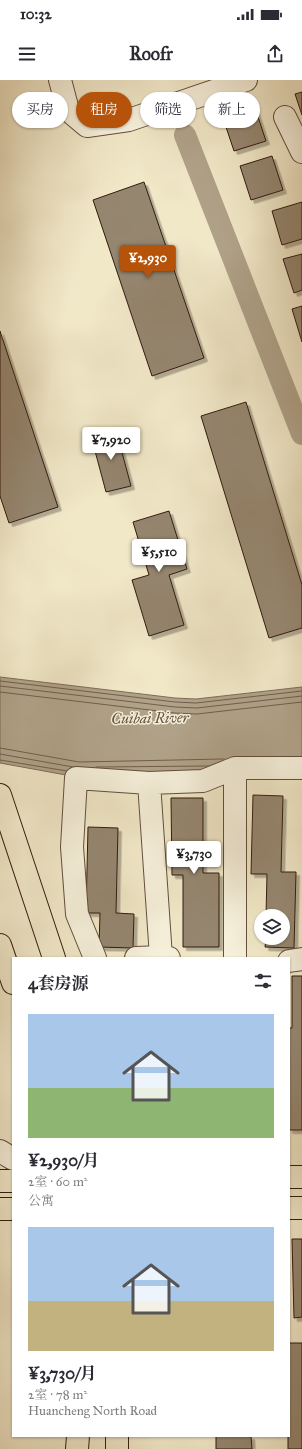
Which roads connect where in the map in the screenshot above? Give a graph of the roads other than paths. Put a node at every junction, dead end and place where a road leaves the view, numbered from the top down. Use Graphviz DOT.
graph roads {
  1 [pos="60,80"];
  2 [pos="246,80"];
  3 [pos="285,117"];
  4 [pos="302,152"];
  5 [pos="235,768"];
  6 [pos="302,768"];
  7 [pos="149,783"];
  8 [pos="0,795"];
  9 [pos="0,945"];
  10 [pos="54,957"];
  11 [pos="95,957"];
  12 [pos="165,957"];
  13 [pos="232,957"];
  14 [pos="302,959"];
  15 [pos="290,961"];
  16 [pos="12,980"];
  17 [pos="0,1151"];
  18 [pos="12,1158"];
  19 [pos="290,1177"];
  20 [pos="302,1177"];
  21 [pos="0,1181"];
  22 [pos="12,1181"];
  23 [pos="290,1208"];
  24 [pos="302,1208"];
  25 [pos="0,1209"];
  26 [pos="12,1209"];
  27 [pos="78,1437"];
  28 [pos="117,1437"];
  29 [pos="77,1449"];
  30 [pos="116,1449"];
  1 -- 2 [label="lane"];
  3 -- 4 [label="lane"];
  5 -- 6 [label="lane"];
  5 -- 7 [label="lane"];
  5 -- 13 [label="lane"];
  7 -- 11 [label="lane"];
  7 -- 12 [label="lane"];
  8 -- 10 [label="main road"];
  9 -- 16 [label="main road"];
  14 -- 15 [label="lane"];
  17 -- 18 [label="lane"];
  19 -- 20 [label="main road"];
  21 -- 22 [label="main road"];
  23 -- 24 [label="main road"];
  25 -- 26 [label="main road"];
  27 -- 29 [label="main road"];
  28 -- 30 [label="main road"];
}
